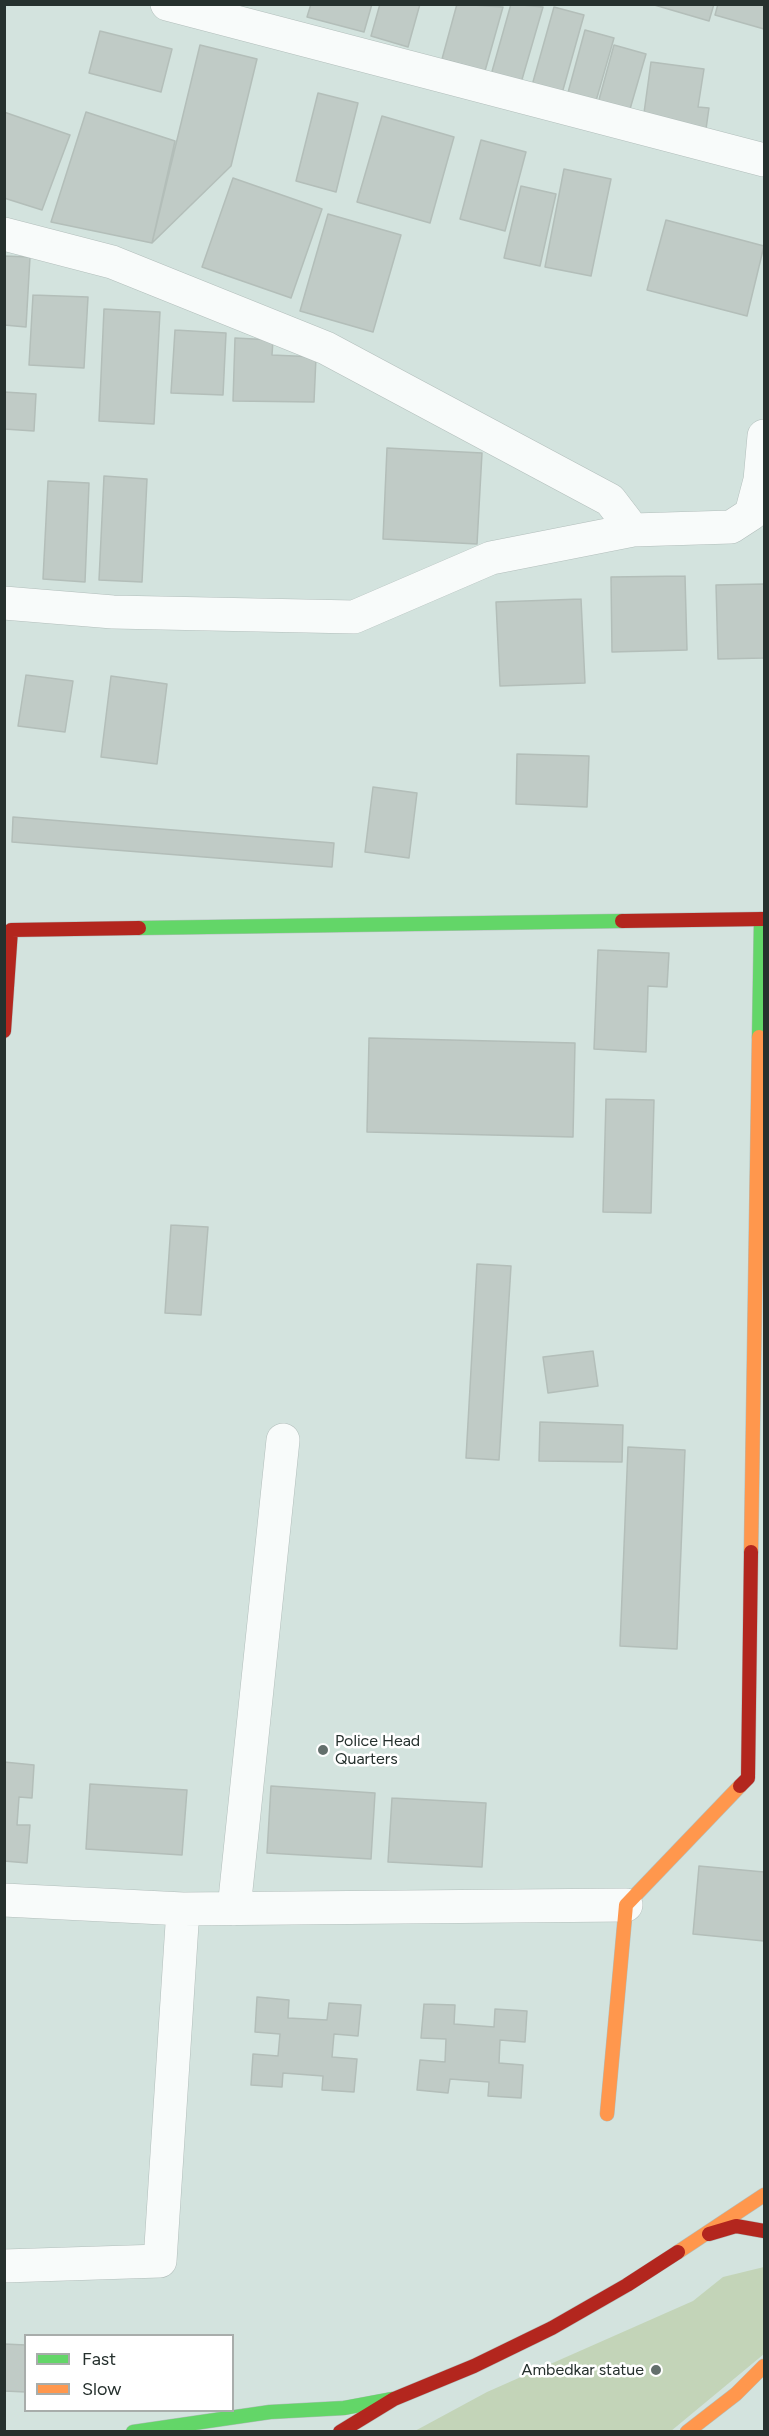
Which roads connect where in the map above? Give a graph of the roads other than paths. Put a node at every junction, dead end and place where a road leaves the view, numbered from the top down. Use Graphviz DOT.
graph roads {
  1 [pos="168,4"];
  2 [pos="765,160"];
  3 [pos="4,234"];
  4 [pos="765,436"];
  5 [pos="633,530"];
  6 [pos="4,603"];
  7 [pos="763,919"];
  8 [pos="4,1031"];
  9 [pos="283,1440"];
  10 [pos="4,1900"];
  11 [pos="626,1905"];
  12 [pos="183,1909"];
  13 [pos="234,1909"];
  14 [pos="607,2114"];
  15 [pos="765,2195"];
  16 [pos="765,2231"];
  17 [pos="698,2236"];
  18 [pos="4,2266"];
  19 [pos="765,2366"];
  20 [pos="394,2399"];
  21 [pos="133,2432"];
  22 [pos="340,2432"];
  23 [pos="687,2432"];
  1 -- 2 [label="street"];
  3 -- 5 [label="street"];
  4 -- 5 [label="street"];
  5 -- 6 [label="street"];
  7 -- 8 [label="street"];
  7 -- 11 [label="street"];
  9 -- 13 [label="street"];
  10 -- 12 [label="street"];
  11 -- 13 [label="street"];
  11 -- 14 [label="street"];
  12 -- 13 [label="street"];
  12 -- 18 [label="street"];
  15 -- 17 [label="street"];
  16 -- 17 [label="street"];
  17 -- 20 [label="street"];
  19 -- 23 [label="street"];
  20 -- 21 [label="street"];
  20 -- 22 [label="street"];
}
